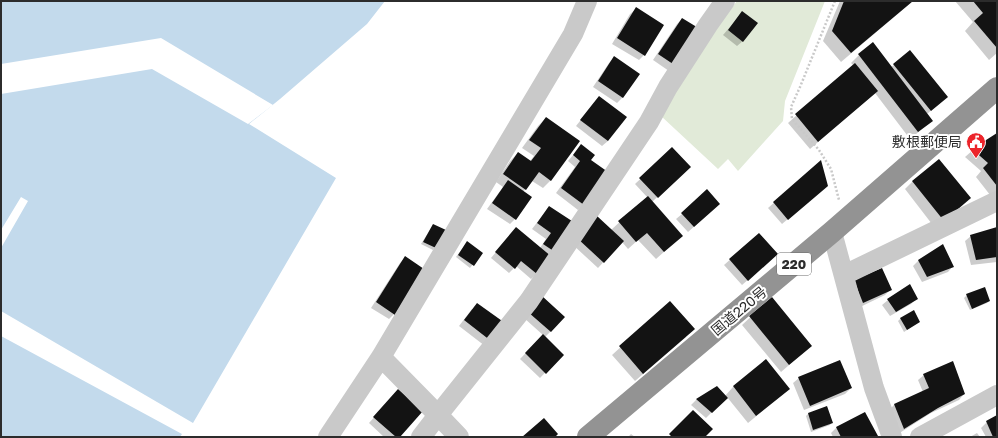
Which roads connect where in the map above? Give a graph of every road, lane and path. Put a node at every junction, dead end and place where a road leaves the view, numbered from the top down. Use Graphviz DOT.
graph roads {
  1 [pos="587,1"];
  2 [pos="726,1"];
  3 [pos="836,1"];
  4 [pos="997,88"];
  5 [pos="997,201"];
  6 [pos="839,227"];
  7 [pos="844,275"];
  8 [pos="381,357"];
  9 [pos="997,395"];
  10 [pos="438,415"];
  11 [pos="328,437"];
  12 [pos="421,437"];
  13 [pos="459,437"];
  14 [pos="588,437"];
  15 [pos="892,437"];
  16 [pos="920,437"];
  1 -- 8 [label="street"];
  2 -- 10 [label="street"];
  3 -- 6 [label="path"];
  4 -- 6 [label="highway, 国道220号 / 220"];
  5 -- 7 [label="street"];
  6 -- 7 [label="street"];
  6 -- 14 [label="highway, 国道220号 / 220"];
  7 -- 15 [label="street"];
  8 -- 10 [label="street"];
  8 -- 11 [label="street"];
  9 -- 16 [label="street"];
  10 -- 12 [label="street"];
  10 -- 13 [label="street"];
}
